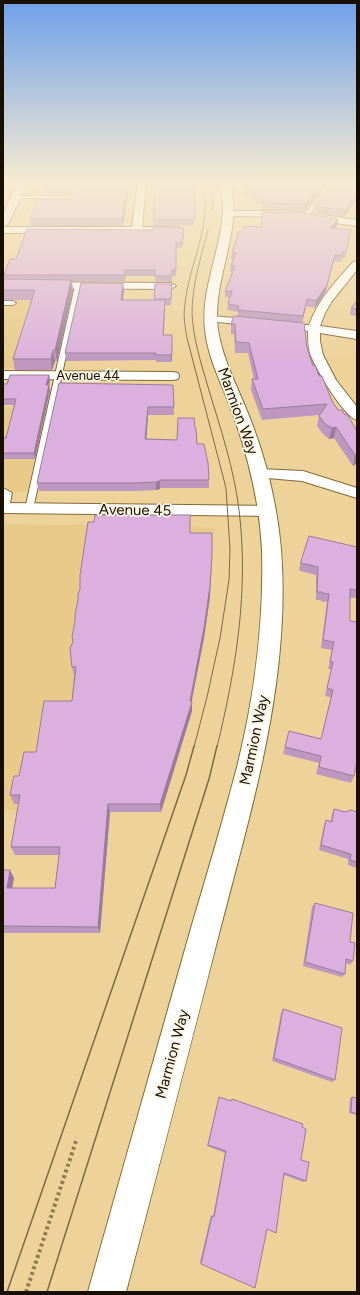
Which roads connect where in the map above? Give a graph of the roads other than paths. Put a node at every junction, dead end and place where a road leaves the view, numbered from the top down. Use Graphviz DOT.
graph roads {
  1 [pos="223,243"];
  2 [pos="357,264"];
  3 [pos="3,285"];
  4 [pos="78,286"];
  5 [pos="171,286"];
  6 [pos="3,303"];
  7 [pos="13,303"];
  8 [pos="211,319"];
  9 [pos="270,324"];
  10 [pos="292,326"];
  11 [pos="314,329"];
  12 [pos="357,335"];
  13 [pos="3,375"];
  14 [pos="57,375"];
  15 [pos="173,376"];
  16 [pos="357,416"];
  17 [pos="260,474"];
  18 [pos="3,490"];
  19 [pos="357,493"];
  20 [pos="4,508"];
  21 [pos="29,509"];
  22 [pos="268,511"];
  23 [pos="107,1292"];
  1 -- 8 [label="street, Marmion Way"];
  2 -- 11 [label="street"];
  3 -- 4 [label="street"];
  4 -- 5 [label="street"];
  4 -- 14 [label="lane"];
  6 -- 7 [label="lane"];
  8 -- 9 [label="street"];
  8 -- 17 [label="street, Marmion Way"];
  10 -- 11 [label="street"];
  11 -- 12 [label="street"];
  11 -- 16 [label="street"];
  13 -- 14 [label="street, Avenue 44"];
  14 -- 15 [label="street, Avenue 44"];
  14 -- 21 [label="lane"];
  17 -- 19 [label="street"];
  17 -- 22 [label="street, Marmion Way"];
  18 -- 20 [label="lane"];
  20 -- 21 [label="street, Avenue 45"];
  21 -- 22 [label="street, Avenue 45"];
  22 -- 23 [label="street, Marmion Way"];
}
